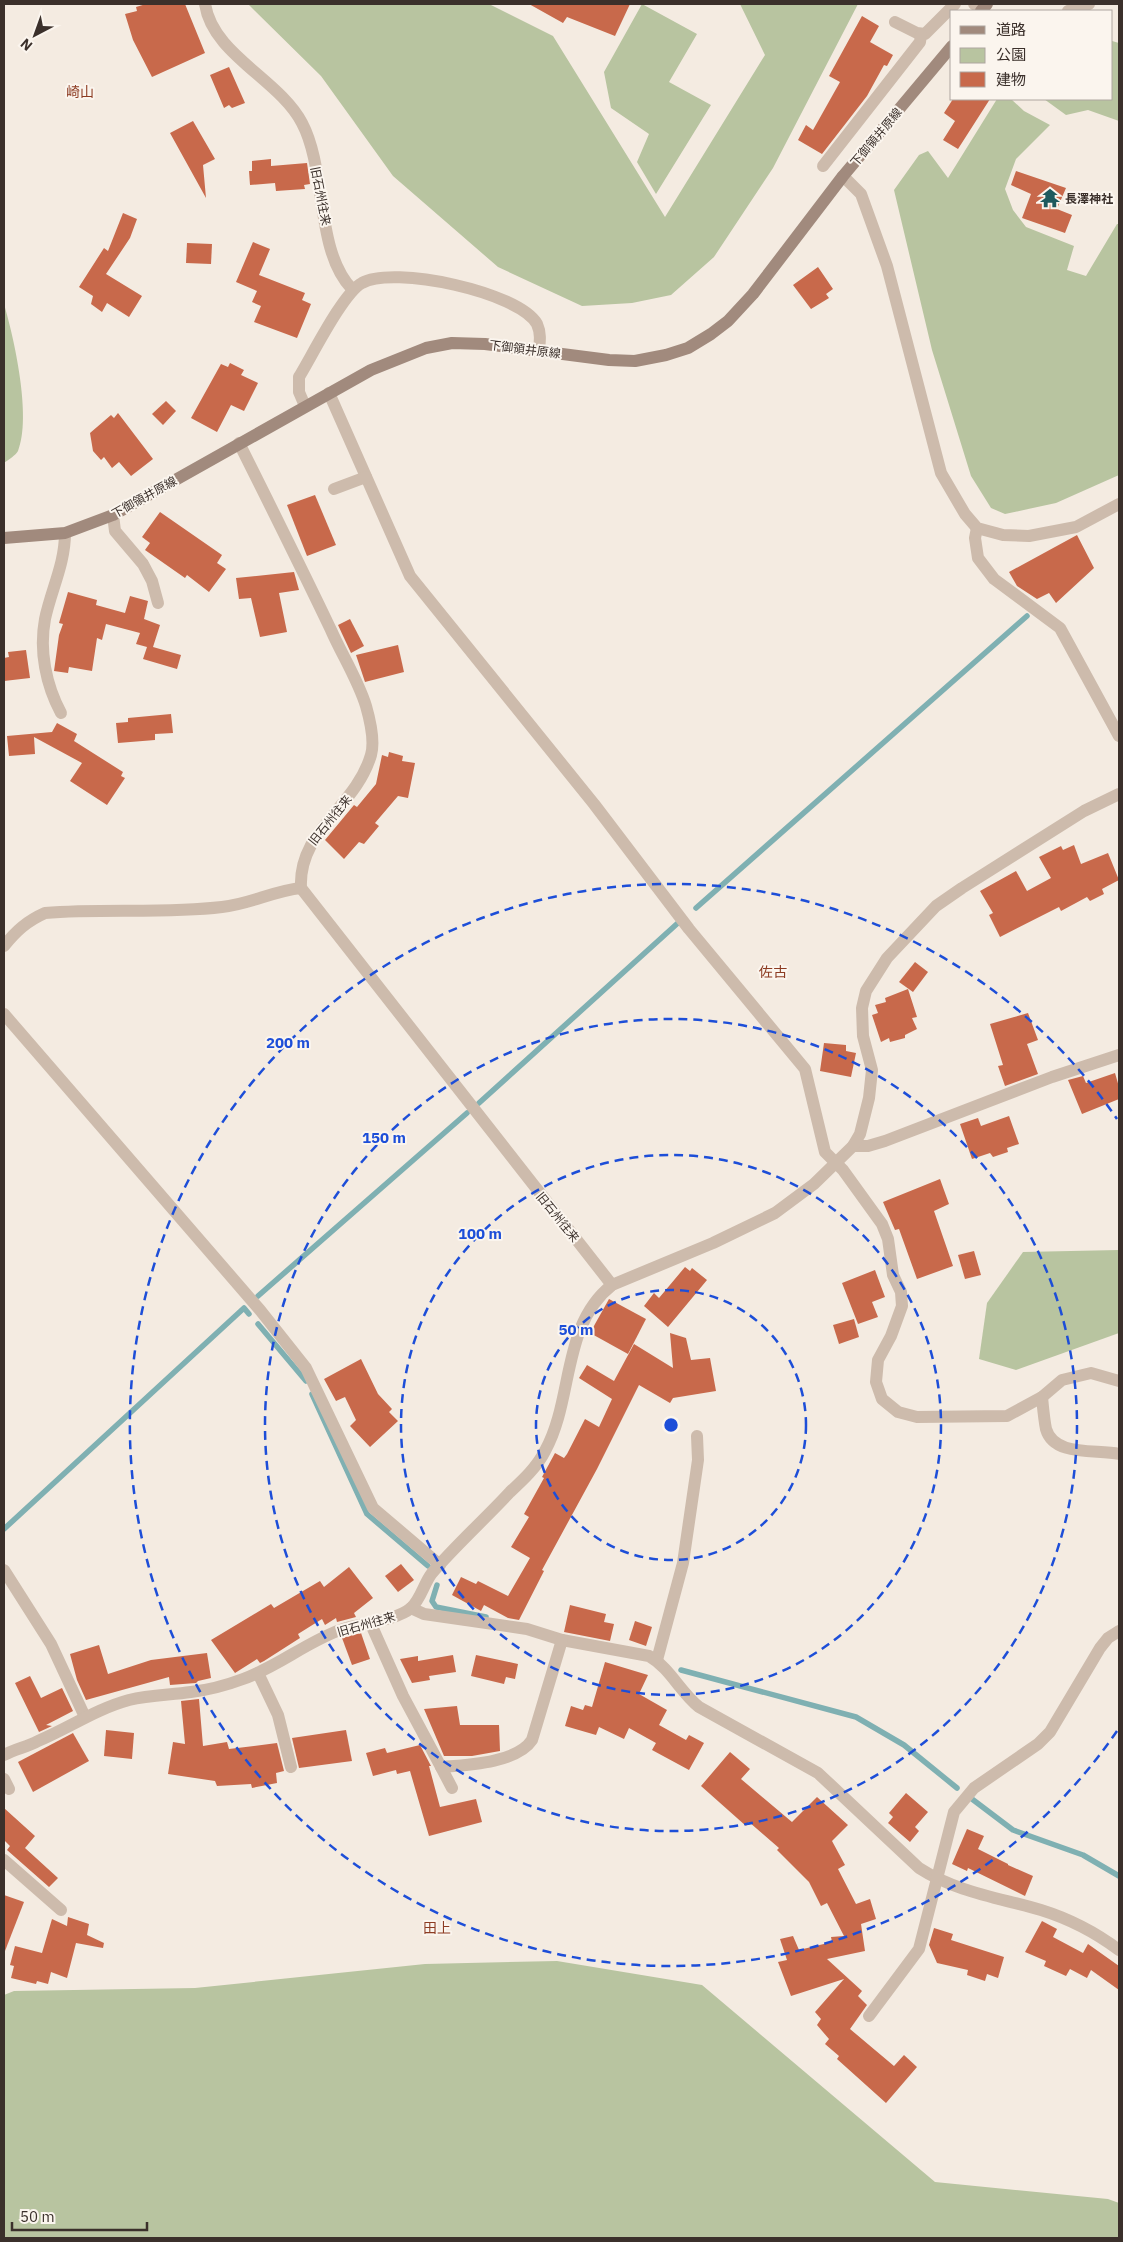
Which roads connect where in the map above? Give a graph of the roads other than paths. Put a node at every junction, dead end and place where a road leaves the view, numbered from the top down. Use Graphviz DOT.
graph roads {
  1 [pos="205,4"];
  2 [pos="955,4"];
  3 [pos="1089,4"];
  4 [pos="1071,10"];
  5 [pos="895,22"];
  6 [pos="921,35"];
  7 [pos="950,48"];
  8 [pos="823,166"];
  9 [pos="843,176"];
  10 [pos="352,289"];
  11 [pos="539,350"];
  12 [pos="329,393"];
  13 [pos="305,406"];
  14 [pos="240,443"];
  15 [pos="366,477"];
  16 [pos="334,489"];
  17 [pos="1119,504"];
  18 [pos="113,515"];
  19 [pos="978,528"];
  20 [pos="65,533"];
  21 [pos="4,538"];
  22 [pos="158,603"];
  23 [pos="61,713"];
  24 [pos="1119,736"];
  25 [pos="1119,794"];
  26 [pos="301,888"];
  27 [pos="4,946"];
  28 [pos="4,1014"];
  29 [pos="1119,1056"];
  30 [pos="853,1146"];
  31 [pos="835,1162"];
  32 [pos="612,1285"];
  33 [pos="1119,1381"];
  34 [pos="1042,1397"];
  35 [pos="697,1436"];
  36 [pos="1119,1454"];
  37 [pos="440,1565"];
  38 [pos="4,1570"];
  39 [pos="411,1608"];
  40 [pos="370,1622"];
  41 [pos="1119,1631"];
  42 [pos="562,1640"];
  43 [pos="657,1660"];
  44 [pos="258,1673"];
  45 [pos="85,1717"];
  46 [pos="4,1755"];
  47 [pos="291,1767"];
  48 [pos="441,1767"];
  49 [pos="452,1788"];
  50 [pos="4,1860"];
  51 [pos="935,1878"];
  52 [pos="61,1910"];
  53 [pos="1119,1950"];
  54 [pos="869,2016"];
  1 -- 10 [label="street, 旧石州往来"];
  2 -- 6 [label="street"];
  3 -- 4 [label="street"];
  5 -- 6 [label="street"];
  6 -- 8 [label="street"];
  7 -- 9 [label="main road, 下御領井原線"];
  9 -- 11 [label="main road, 下御領井原線"];
  9 -- 19 [label="street"];
  10 -- 11 [label="street"];
  10 -- 13 [label="street"];
  11 -- 12 [label="main road, 下御領井原線"];
  12 -- 13 [label="main road, 下御領井原線"];
  12 -- 15 [label="street"];
  13 -- 14 [label="main road, 下御領井原線"];
  14 -- 18 [label="main road, 下御領井原線"];
  14 -- 26 [label="street, 旧石州往来"];
  15 -- 16 [label="street"];
  15 -- 31 [label="street"];
  17 -- 19 [label="street"];
  18 -- 20 [label="main road, 下御領井原線"];
  18 -- 22 [label="street"];
  19 -- 24 [label="street"];
  20 -- 21 [label="main road, 下御領井原線"];
  20 -- 23 [label="street"];
  25 -- 30 [label="street"];
  26 -- 27 [label="street"];
  26 -- 32 [label="street, 旧石州往来"];
  28 -- 37 [label="street"];
  29 -- 30 [label="street"];
  30 -- 31 [label="street"];
  31 -- 32 [label="street"];
  31 -- 34 [label="street"];
  32 -- 37 [label="street, 旧石州往来"];
  33 -- 34 [label="street"];
  34 -- 36 [label="street"];
  35 -- 43 [label="street"];
  37 -- 39 [label="street, 旧石州往来"];
  38 -- 45 [label="street"];
  39 -- 40 [label="street, 旧石州往来"];
  39 -- 42 [label="street"];
  40 -- 44 [label="street, 旧石州往来"];
  40 -- 48 [label="street"];
  41 -- 51 [label="street"];
  42 -- 43 [label="street"];
  42 -- 48 [label="street"];
  43 -- 51 [label="street"];
  44 -- 45 [label="street, 旧石州往来"];
  44 -- 47 [label="street"];
  45 -- 46 [label="street, 旧石州往来"];
  48 -- 49 [label="street"];
  50 -- 52 [label="street"];
  51 -- 53 [label="street"];
  51 -- 54 [label="street"];
}
